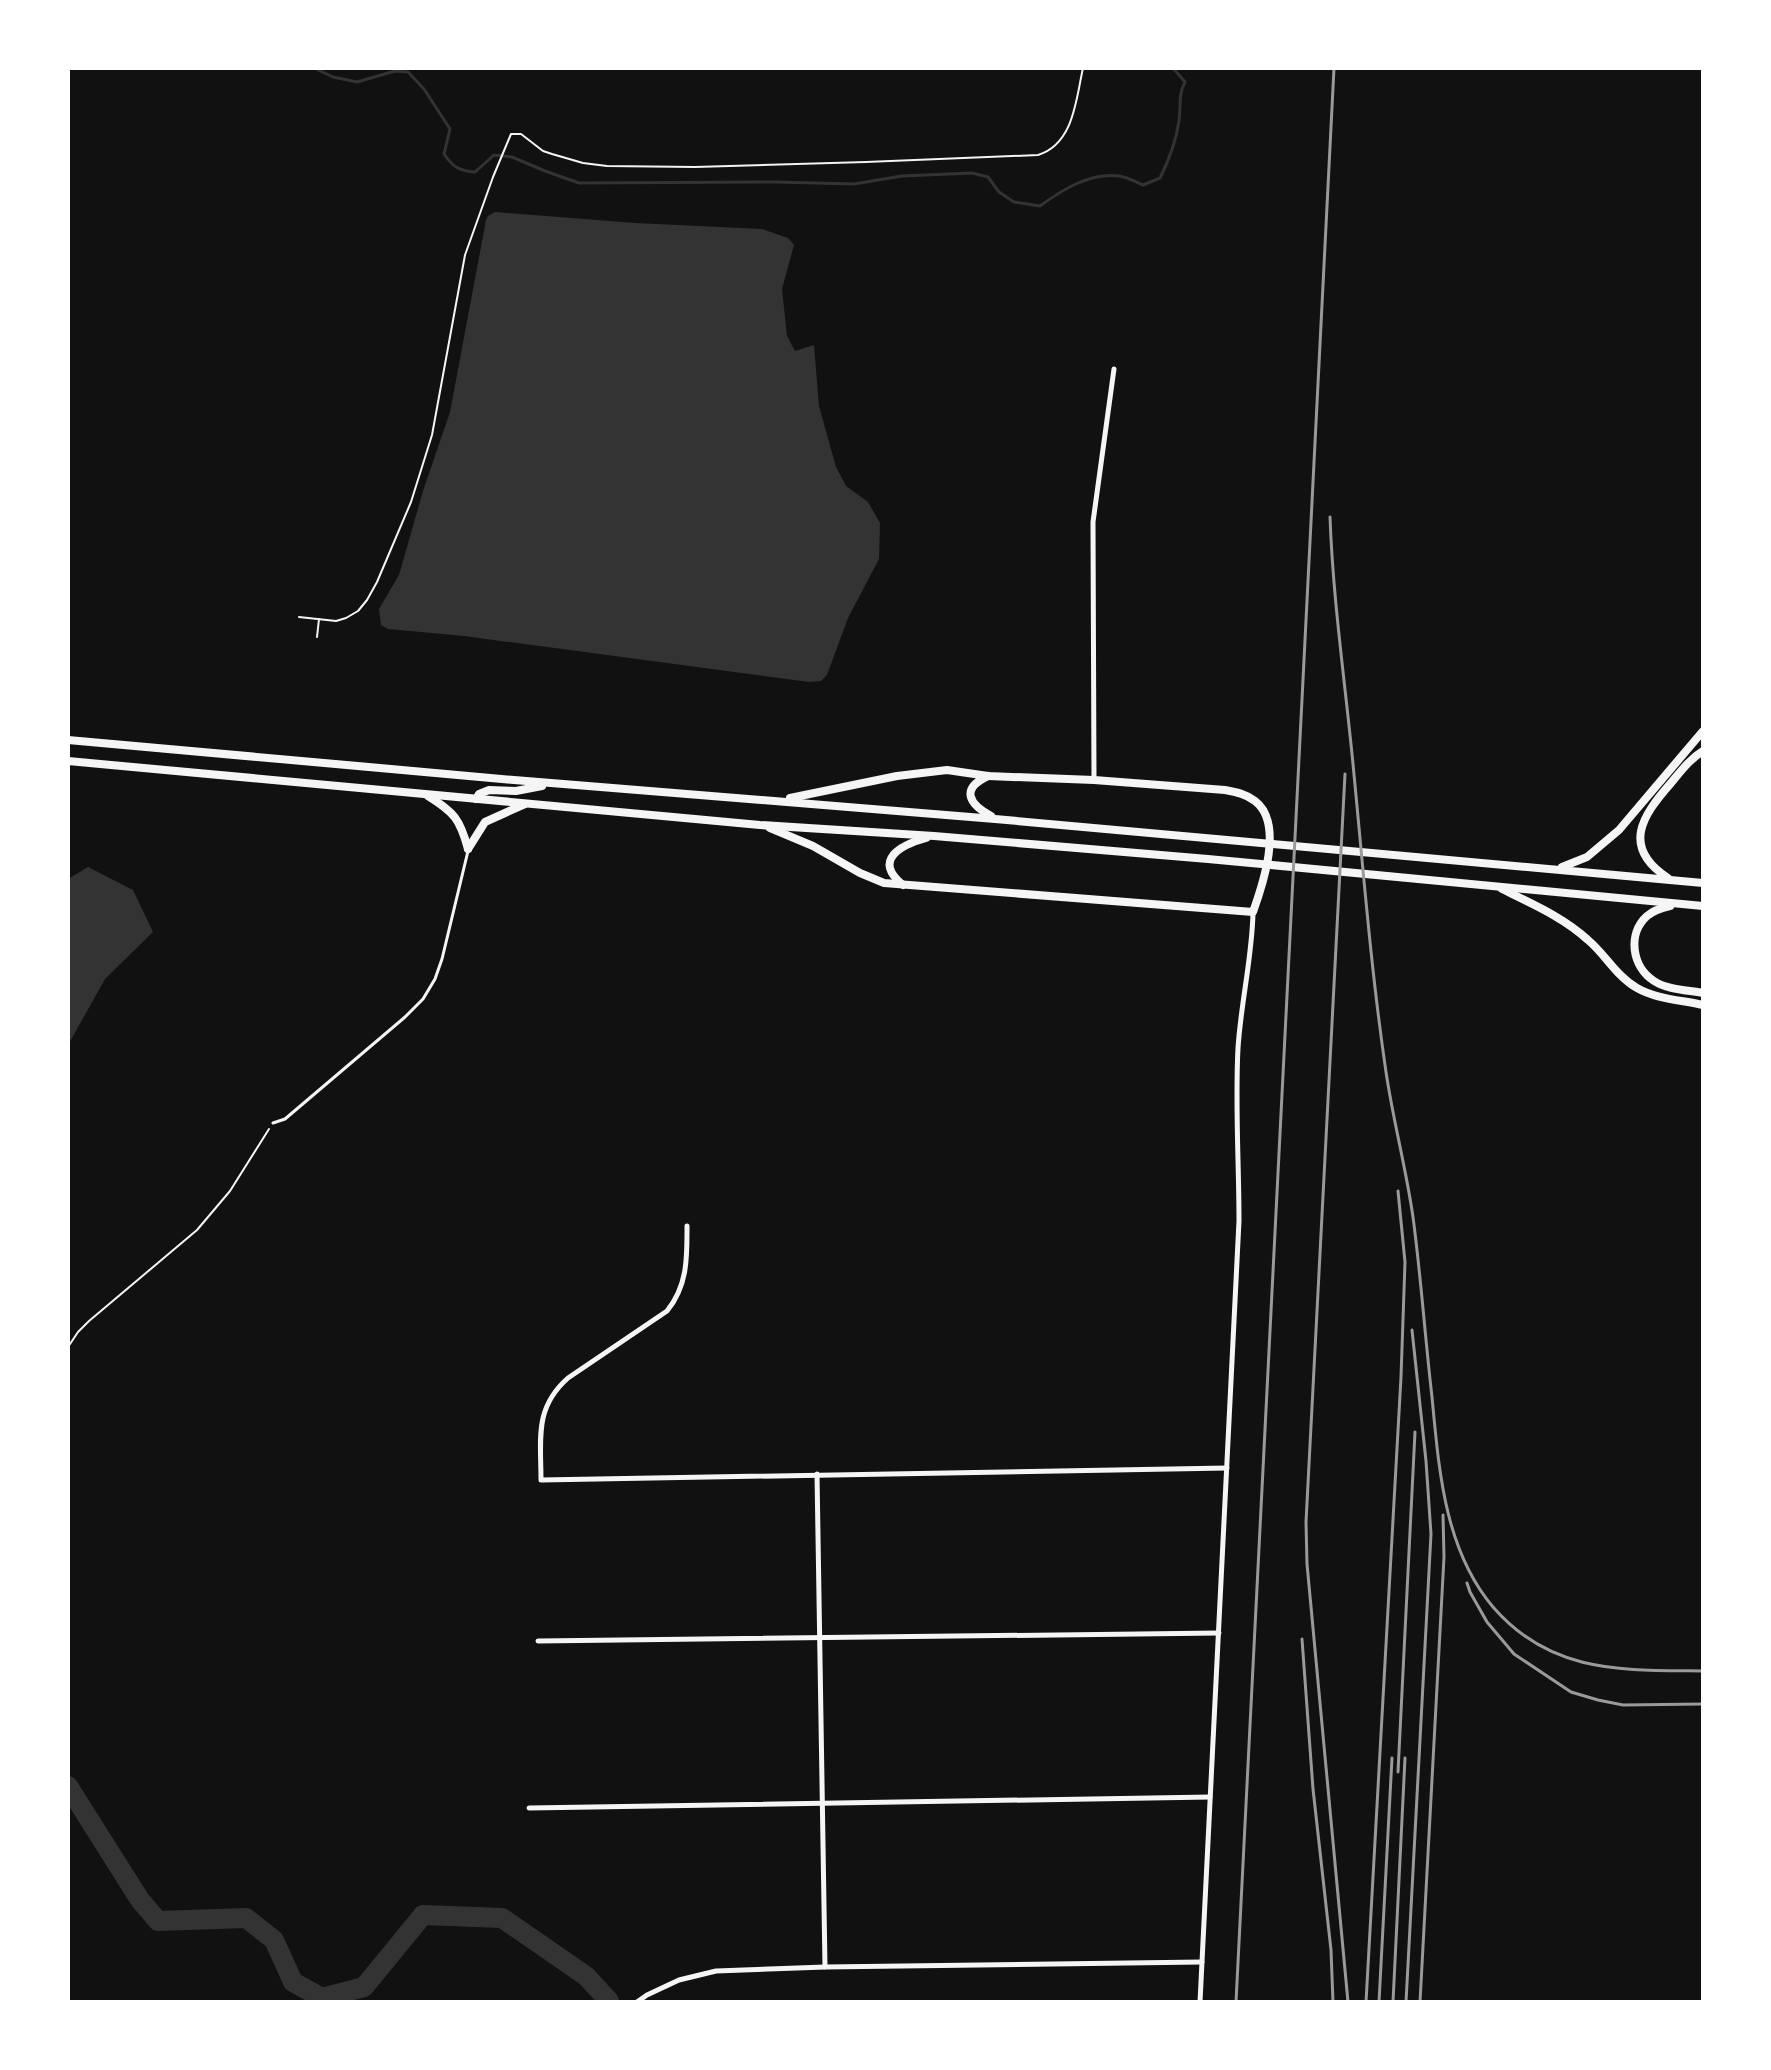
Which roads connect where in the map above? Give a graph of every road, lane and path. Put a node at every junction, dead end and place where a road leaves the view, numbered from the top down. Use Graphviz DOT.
graph roads {
  1 [pos="1083,68"];
  2 [pos="1114,369"];
  3 [pos="299,617"];
  4 [pos="319,619"];
  5 [pos="317,637"];
  6 [pos="1703,731"];
  7 [pos="68,740"];
  8 [pos="1703,751"];
  9 [pos="68,761"];
  10 [pos="988,776"];
  11 [pos="1094,780"];
  12 [pos="555,784"];
  13 [pos="424,794"];
  14 [pos="476,799"];
  15 [pos="777,801"];
  16 [pos="526,804"];
  17 [pos="995,819"];
  18 [pos="760,825"];
  19 [pos="934,836"];
  20 [pos="468,849"];
  21 [pos="1555,869"];
  22 [pos="1672,881"];
  23 [pos="1703,883"];
  24 [pos="903,886"];
  25 [pos="1498,887"];
  26 [pos="1677,904"];
  27 [pos="1703,906"];
  28 [pos="1253,912"];
  29 [pos="1703,993"];
  30 [pos="1703,1005"];
  31 [pos="273,1123"];
  32 [pos="687,1226"];
  33 [pos="68,1347"];
  34 [pos="1227,1468"];
  35 [pos="817,1474"];
  36 [pos="1219,1633"];
  37 [pos="820,1638"];
  38 [pos="538,1641"];
  39 [pos="1210,1797"];
  40 [pos="823,1803"];
  41 [pos="529,1808"];
  42 [pos="1202,1962"];
  43 [pos="825,1967"];
  44 [pos="637,2002"];
  45 [pos="1200,2002"];
  1 -- 4 [label="path"];
  2 -- 11 [label="street"];
  3 -- 4 [label="path"];
  4 -- 5 [label="path"];
  6 -- 21 [label="main road"];
  7 -- 12 [label="main road"];
  8 -- 22 [label="main road"];
  9 -- 13 [label="main road"];
  10 -- 11 [label="main road"];
  10 -- 15 [label="main road"];
  10 -- 17 [label="main road"];
  11 -- 28 [label="main road"];
  12 -- 14 [label="main road"];
  12 -- 15 [label="main road"];
  13 -- 14 [label="main road"];
  13 -- 20 [label="main road"];
  14 -- 16 [label="main road"];
  15 -- 17 [label="main road"];
  16 -- 18 [label="main road"];
  16 -- 20 [label="main road"];
  17 -- 21 [label="main road"];
  18 -- 19 [label="main road"];
  18 -- 24 [label="main road"];
  19 -- 24 [label="main road"];
  19 -- 25 [label="main road"];
  20 -- 31 [label="lane"];
  21 -- 22 [label="main road"];
  22 -- 23 [label="main road"];
  24 -- 28 [label="main road"];
  25 -- 26 [label="main road"];
  25 -- 30 [label="main road"];
  26 -- 27 [label="main road"];
  26 -- 29 [label="main road"];
  28 -- 34 [label="street"];
  31 -- 33 [label="path"];
  32 -- 35 [label="street"];
  34 -- 35 [label="street"];
  34 -- 36 [label="street"];
  35 -- 37 [label="street"];
  36 -- 37 [label="street"];
  36 -- 39 [label="street"];
  37 -- 38 [label="street"];
  37 -- 40 [label="street"];
  39 -- 40 [label="street"];
  39 -- 42 [label="street"];
  40 -- 41 [label="street"];
  40 -- 43 [label="street"];
  42 -- 43 [label="street"];
  42 -- 45 [label="street"];
  43 -- 44 [label="street"];
}
